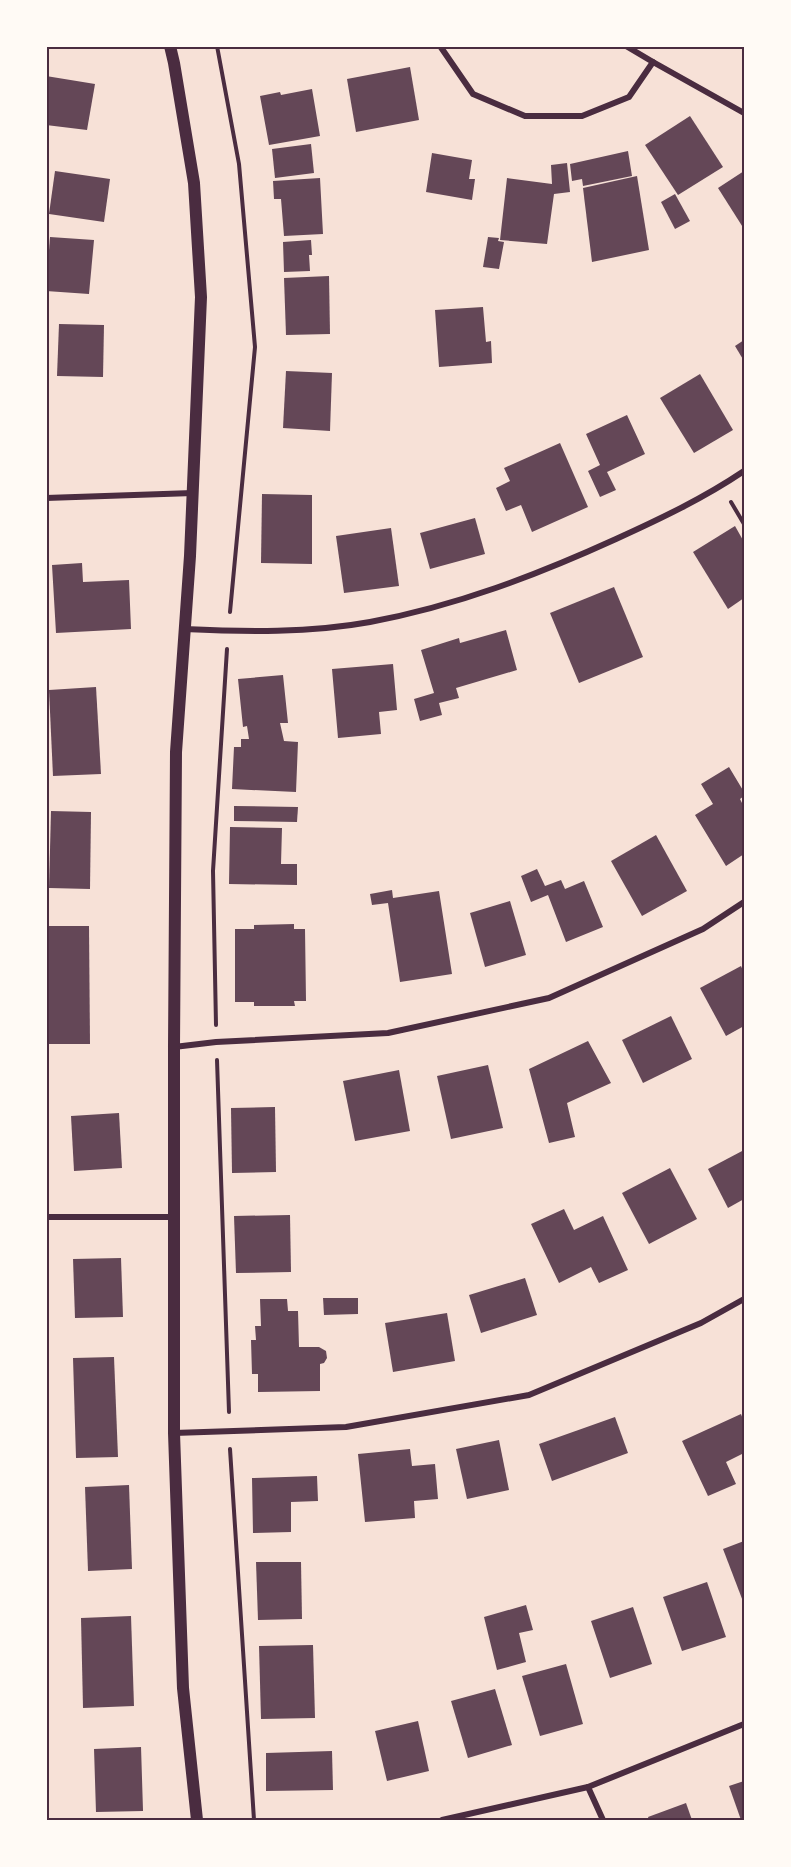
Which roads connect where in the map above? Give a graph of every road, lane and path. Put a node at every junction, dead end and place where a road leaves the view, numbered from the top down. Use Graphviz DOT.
graph roads {
  1 [pos="170,46"];
  2 [pos="217,46"];
  3 [pos="441,46"];
  4 [pos="626,46"];
  5 [pos="653,62"];
  6 [pos="744,113"];
  7 [pos="744,471"];
  8 [pos="721,487"];
  9 [pos="193,493"];
  10 [pos="46,498"];
  11 [pos="744,524"];
  12 [pos="184,629"];
  13 [pos="228,632"];
  14 [pos="744,902"];
  15 [pos="216,1042"];
  16 [pos="174,1047"];
  17 [pos="46,1217"];
  18 [pos="175,1217"];
  19 [pos="744,1299"];
  20 [pos="174,1433"];
  21 [pos="744,1724"];
  22 [pos="588,1787"];
  23 [pos="197,1821"];
  24 [pos="442,1821"];
  25 [pos="603,1821"];
  1 -- 9 [label="main road"];
  2 -- 13 [label="path"];
  3 -- 5 [label="street"];
  4 -- 5 [label="street"];
  5 -- 6 [label="street"];
  7 -- 8 [label="street"];
  8 -- 11 [label="path"];
  8 -- 13 [label="street"];
  9 -- 10 [label="street"];
  9 -- 12 [label="main road"];
  12 -- 13 [label="street"];
  12 -- 16 [label="main road"];
  13 -- 15 [label="path"];
  14 -- 15 [label="street"];
  15 -- 16 [label="street"];
  16 -- 18 [label="main road"];
  17 -- 18 [label="street"];
  18 -- 20 [label="main road"];
  19 -- 20 [label="street"];
  20 -- 23 [label="main road"];
  21 -- 22 [label="street"];
  22 -- 24 [label="street"];
  22 -- 25 [label="street"];
}
